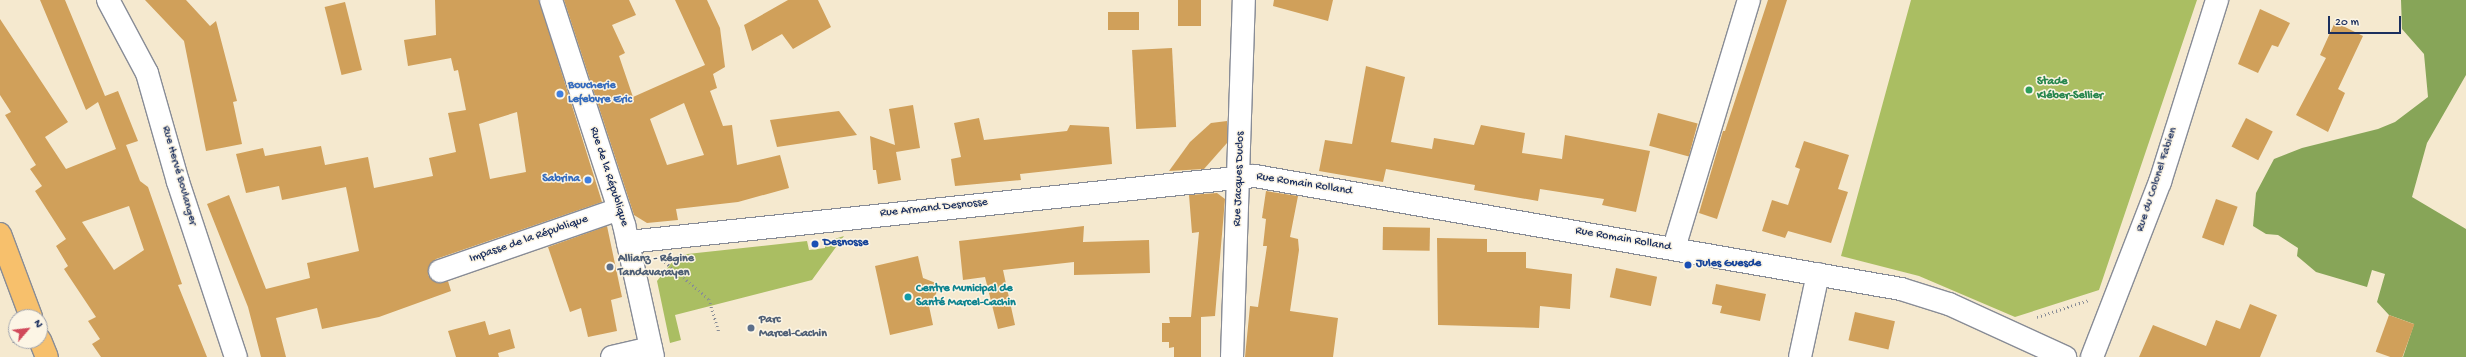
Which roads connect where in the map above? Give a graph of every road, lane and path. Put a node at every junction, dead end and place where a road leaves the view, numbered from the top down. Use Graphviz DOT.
graph roads {
  1 [pos="108,0"];
  2 [pos="551,0"];
  3 [pos="1244,0"];
  4 [pos="1749,0"];
  5 [pos="2217,0"];
  6 [pos="1240,176"];
  7 [pos="619,209"];
  8 [pos="0,234"];
  9 [pos="628,242"];
  10 [pos="1674,248"];
  11 [pos="663,258"];
  12 [pos="440,271"];
  13 [pos="1818,274"];
  14 [pos="2094,298"];
  15 [pos="29,309"];
  16 [pos="2007,331"];
  17 [pos="719,332"];
  18 [pos="652,353"];
  19 [pos="236,357"];
  20 [pos="612,357"];
  21 [pos="1232,357"];
  22 [pos="1800,357"];
  23 [pos="2033,357"];
  24 [pos="2065,357"];
  25 [pos="2092,357"];
  1 -- 19 [label="street, Rue Hervé Boulanger"];
  2 -- 7 [label="street, Rue de la République"];
  3 -- 6 [label="street, Rue Jacques Duclos"];
  4 -- 10 [label="street"];
  5 -- 25 [label="street, Rue du Colonel Fabien"];
  6 -- 9 [label="street, Rue Armand Desnosse"];
  6 -- 10 [label="street, Rue Romain Rolland"];
  6 -- 21 [label="street, Rue Jacques Duclos"];
  7 -- 9 [label="street, Rue de la République"];
  7 -- 12 [label="street, Impasse de la République"];
  8 -- 15 [label="main road"];
  9 -- 18 [label="street, Rue de la République"];
  10 -- 13 [label="street, Rue Romain Rolland"];
  11 -- 17 [label="path"];
  13 -- 16 [label="street, Rue Romain Rolland"];
  13 -- 22 [label="street"];
  14 -- 16 [label="path"];
  16 -- 23 [label="street, Rue Romain Rolland"];
  16 -- 24 [label="street, Rue Romain Rolland"];
  18 -- 20 [label="street"];
}
